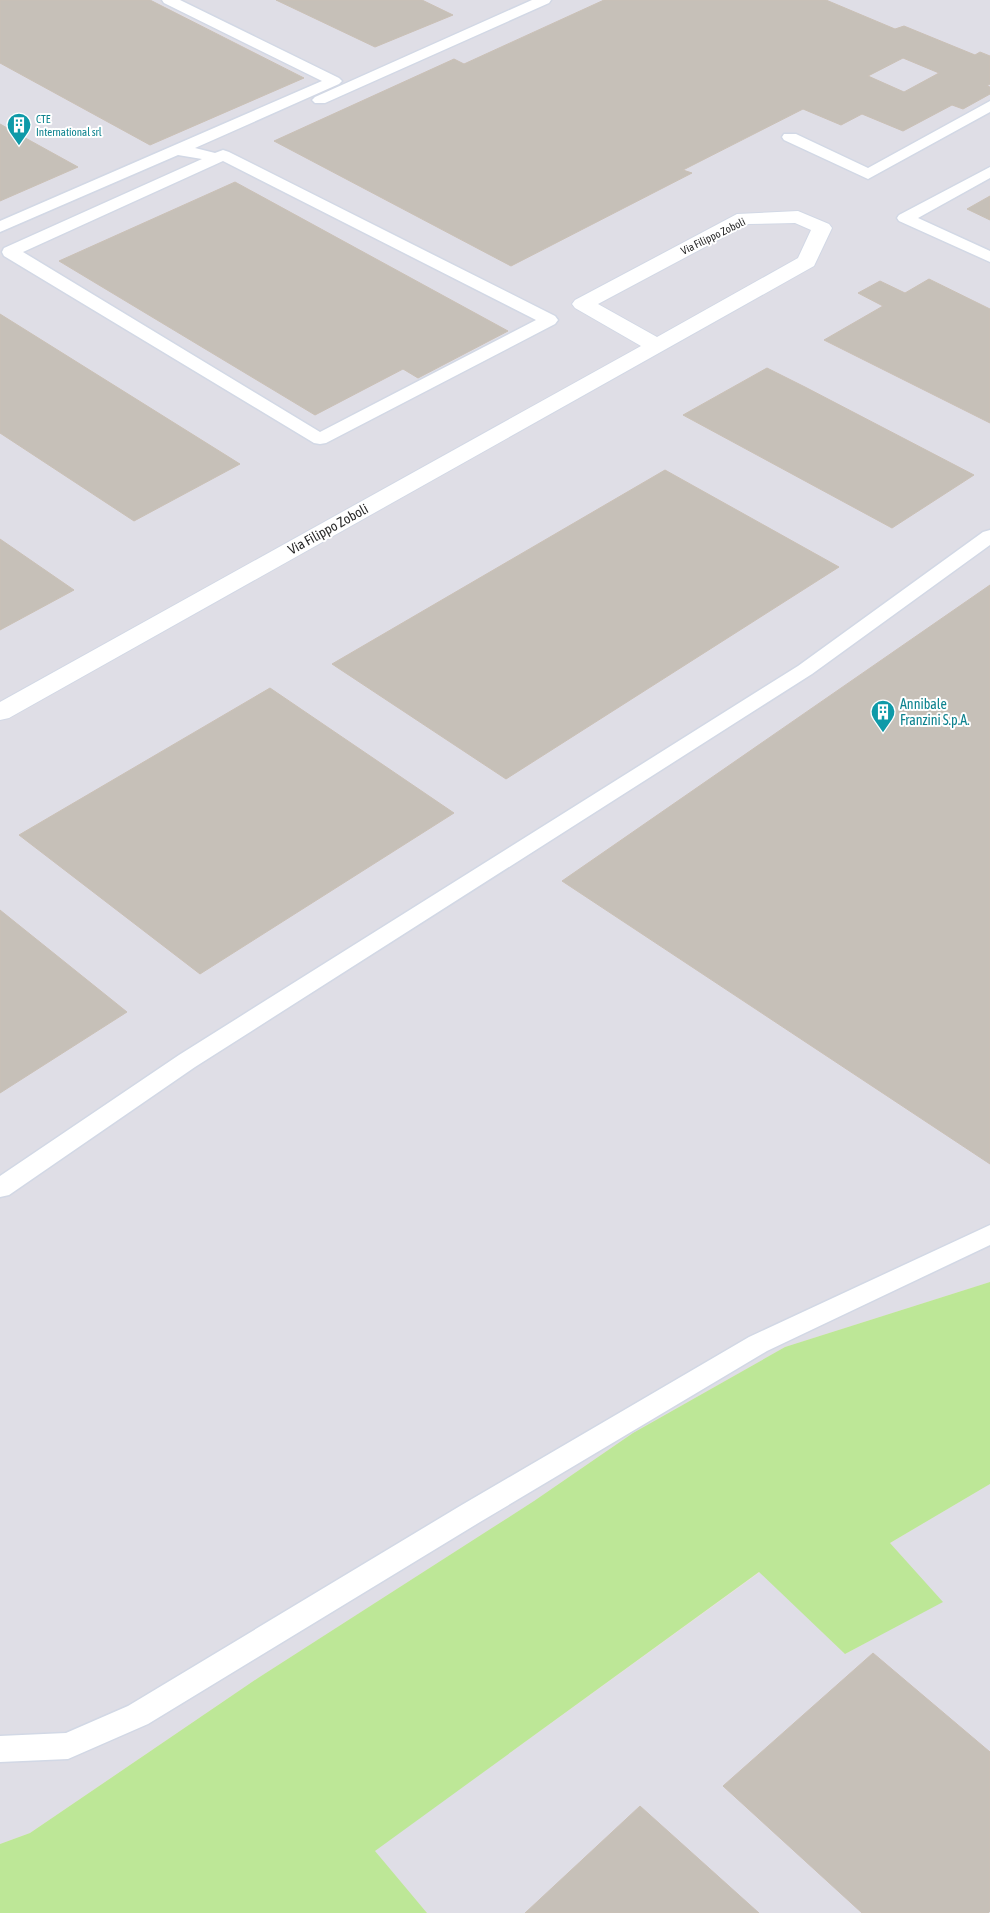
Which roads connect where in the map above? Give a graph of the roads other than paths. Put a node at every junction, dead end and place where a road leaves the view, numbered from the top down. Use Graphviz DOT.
graph roads {
  1 [pos="169,0"];
  2 [pos="544,0"];
  3 [pos="990,106"];
  4 [pos="790,137"];
  5 [pos="177,150"];
  6 [pos="208,156"];
  7 [pos="990,172"];
  8 [pos="0,227"];
  9 [pos="990,257"];
  10 [pos="657,346"];
  11 [pos="990,536"];
  12 [pos="0,712"];
  13 [pos="0,1188"];
  14 [pos="990,1234"];
  15 [pos="0,1749"];
  1 -- 5 [label="lane"];
  2 -- 6 [label="lane"];
  3 -- 4 [label="lane"];
  5 -- 6 [label="lane"];
  5 -- 8 [label="lane"];
  6 -- 6 [label="lane"];
  7 -- 9 [label="lane"];
  10 -- 10 [label="street, Via Filippo Zoboli"];
  10 -- 12 [label="street, Via Filippo Zoboli"];
  11 -- 13 [label="lane"];
  14 -- 15 [label="lane"];
}
